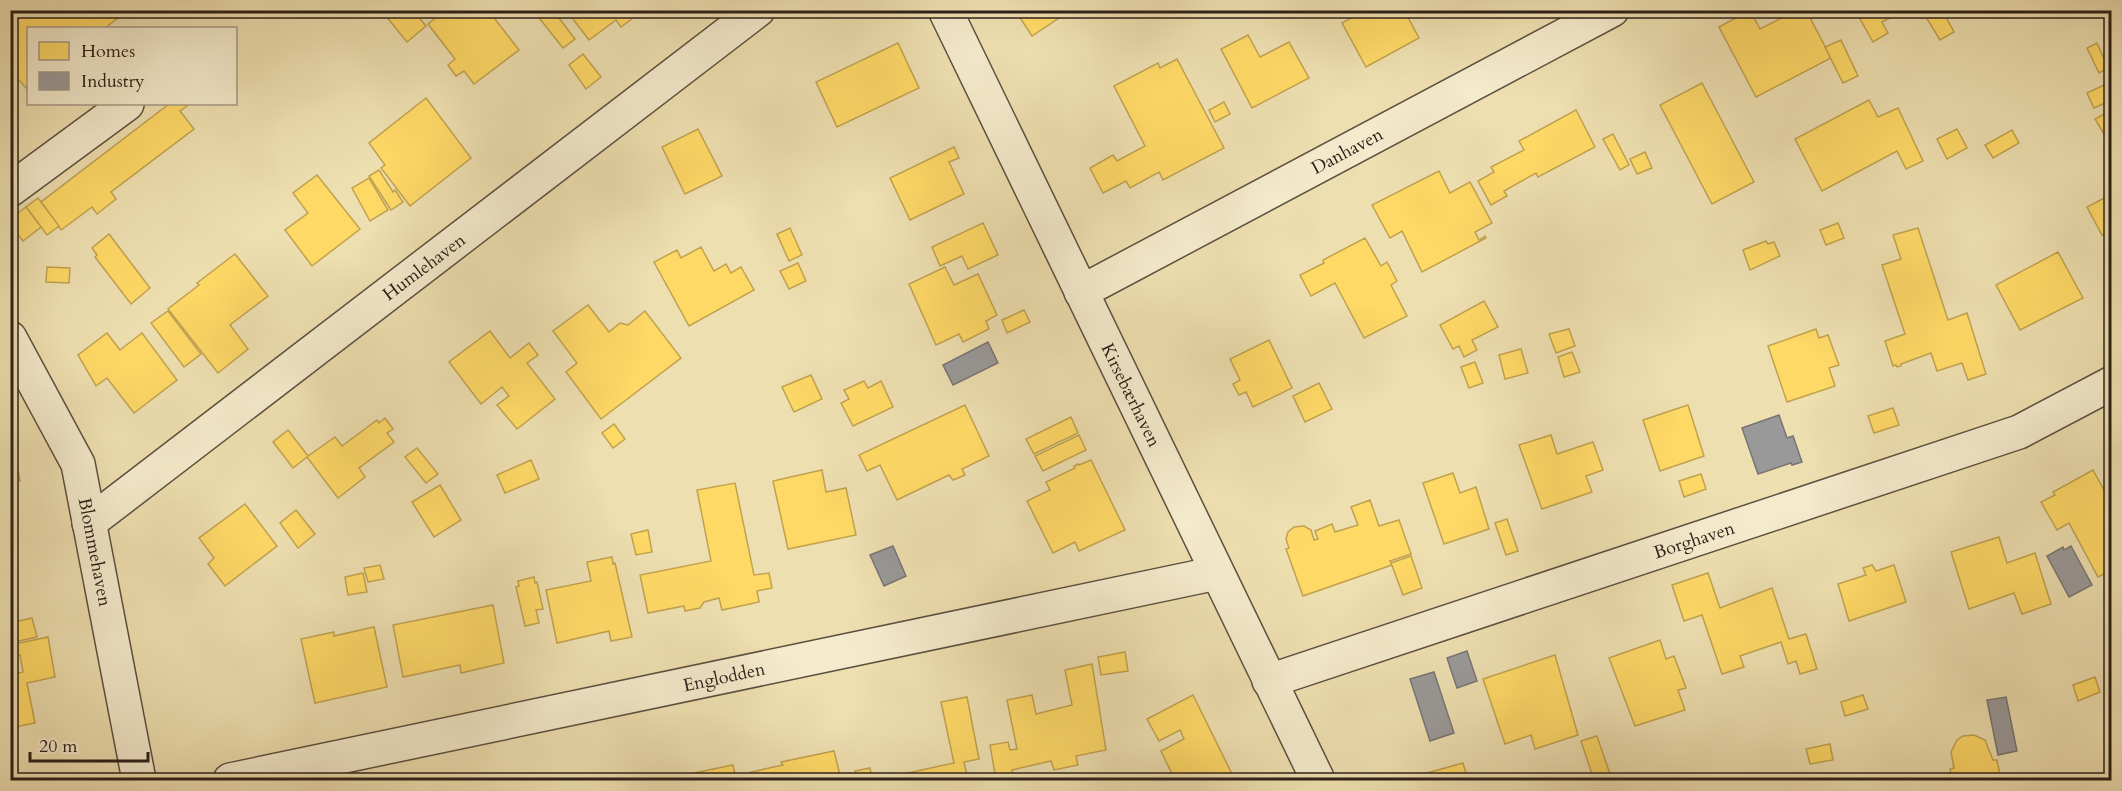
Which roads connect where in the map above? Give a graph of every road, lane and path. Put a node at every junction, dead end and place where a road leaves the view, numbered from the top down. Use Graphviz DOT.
graph roads {
  1 [pos="758,10"];
  2 [pos="945,10"];
  3 [pos="1612,10"];
  4 [pos="126,105"];
  5 [pos="10,190"];
  6 [pos="1081,292"];
  7 [pos="10,338"];
  8 [pos="2112,383"];
  9 [pos="89,523"];
  10 [pos="1217,573"];
  11 [pos="1269,681"];
  12 [pos="139,780"];
  13 [pos="230,780"];
  14 [pos="1318,780"];
  1 -- 9 [label="street, Humlehaven"];
  2 -- 6 [label="street, Kirsebærhaven"];
  3 -- 6 [label="street, Danhaven"];
  4 -- 5 [label="street"];
  6 -- 10 [label="street, Kirsebærhaven"];
  7 -- 9 [label="street, Blommehaven"];
  8 -- 11 [label="street, Borghaven"];
  9 -- 12 [label="street, Blommehaven"];
  10 -- 11 [label="street, Kirsebærhaven"];
  10 -- 13 [label="street, Englodden"];
  11 -- 14 [label="street, Kirsebærhaven"];
}
